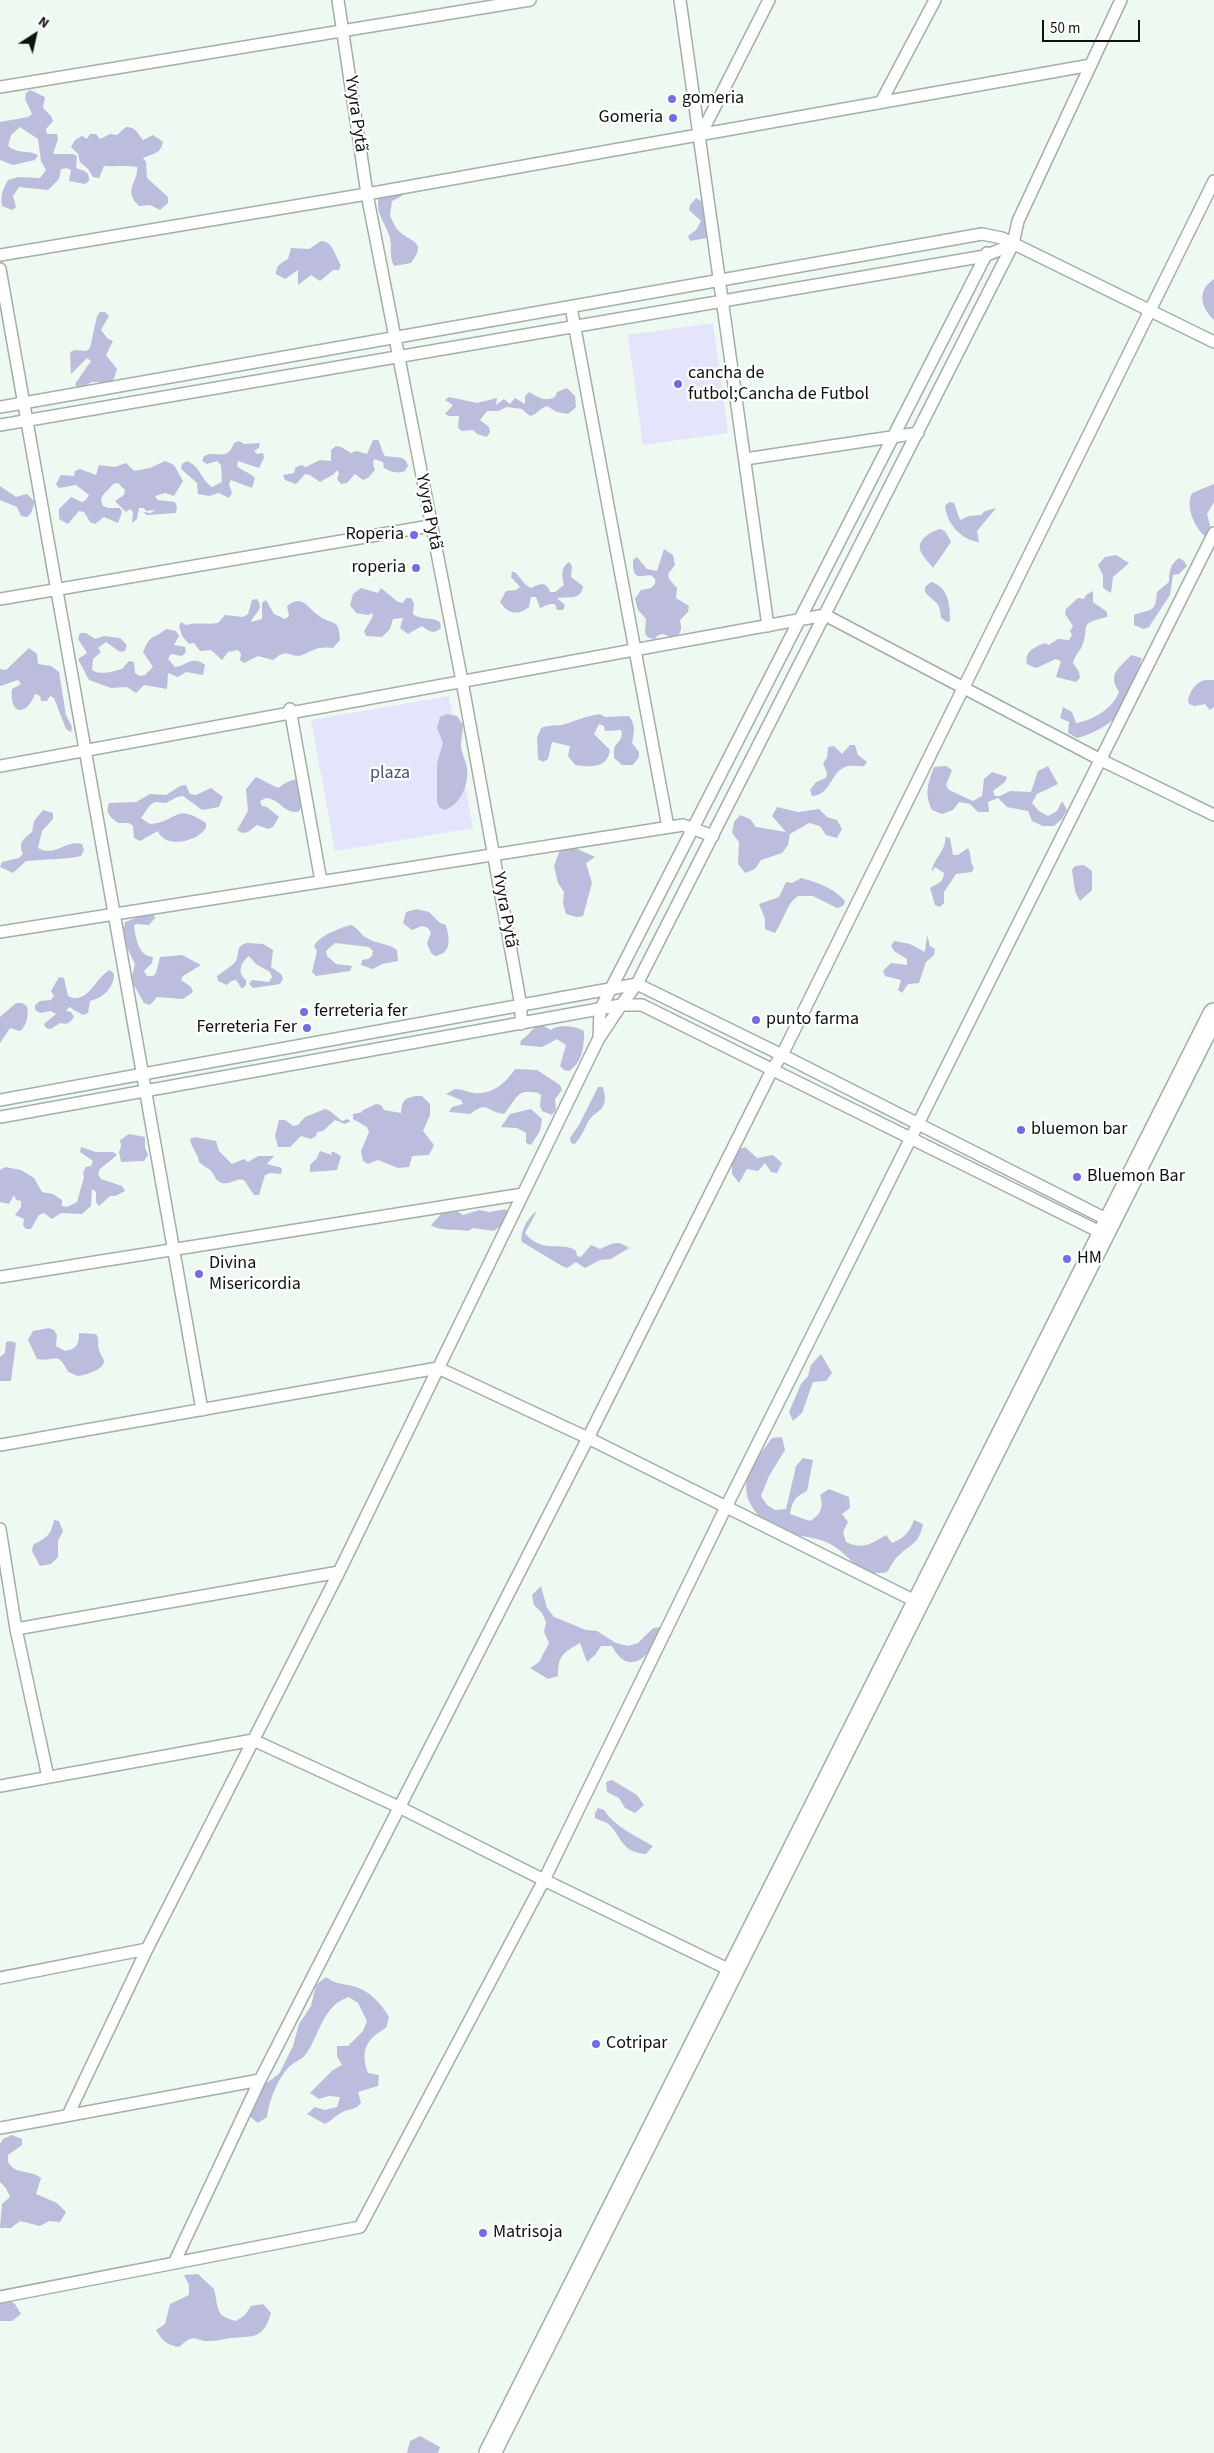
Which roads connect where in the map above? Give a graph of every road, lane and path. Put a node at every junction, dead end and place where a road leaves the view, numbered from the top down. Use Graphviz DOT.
graph roads {
  1 [pos="338,0"];
  2 [pos="530,0"];
  3 [pos="680,0"];
  4 [pos="770,0"];
  5 [pos="935,0"];
  6 [pos="1121,0"];
  7 [pos="343,32"];
  8 [pos="1091,66"];
  9 [pos="0,87"];
  10 [pos="881,102"];
  11 [pos="700,136"];
  12 [pos="1214,182"];
  13 [pos="367,194"];
  14 [pos="1018,221"];
  15 [pos="1002,238"];
  16 [pos="1013,244"];
  17 [pos="0,255"];
  18 [pos="985,256"];
  19 [pos="0,269"];
  20 [pos="720,281"];
  21 [pos="723,300"];
  22 [pos="571,307"];
  23 [pos="1148,311"];
  24 [pos="575,327"];
  25 [pos="395,338"];
  26 [pos="1214,342"];
  27 [pos="398,358"];
  28 [pos="23,403"];
  29 [pos="0,407"];
  30 [pos="26,421"];
  31 [pos="0,425"];
  32 [pos="918,433"];
  33 [pos="891,437"];
  34 [pos="745,459"];
  35 [pos="430,526"];
  36 [pos="1214,533"];
  37 [pos="56,589"];
  38 [pos="0,599"];
  39 [pos="825,615"];
  40 [pos="799,620"];
  41 [pos="768,626"];
  42 [pos="636,650"];
  43 [pos="462,681"];
  44 [pos="963,686"];
  45 [pos="290,711"];
  46 [pos="84,750"];
  47 [pos="1101,760"];
  48 [pos="0,766"];
  49 [pos="1214,815"];
  50 [pos="668,827"];
  51 [pos="694,829"];
  52 [pos="713,836"];
  53 [pos="493,854"];
  54 [pos="321,880"];
  55 [pos="114,913"];
  56 [pos="0,932"];
  57 [pos="637,984"];
  58 [pos="613,988"];
  59 [pos="621,1005"];
  60 [pos="521,1006"];
  61 [pos="600,1010"];
  62 [pos="1214,1014"];
  63 [pos="522,1024"];
  64 [pos="598,1040"];
  65 [pos="782,1055"];
  66 [pos="773,1068"];
  67 [pos="142,1076"];
  68 [pos="145,1092"];
  69 [pos="0,1100"];
  70 [pos="0,1117"];
  71 [pos="917,1124"];
  72 [pos="910,1138"];
  73 [pos="523,1194"];
  74 [pos="1107,1228"];
  75 [pos="174,1250"];
  76 [pos="0,1277"];
  77 [pos="438,1368"];
  78 [pos="202,1410"];
  79 [pos="588,1438"];
  80 [pos="0,1445"];
  81 [pos="726,1507"];
  82 [pos="0,1529"];
  83 [pos="338,1572"];
  84 [pos="917,1602"];
  85 [pos="16,1630"];
  86 [pos="253,1740"];
  87 [pos="48,1777"];
  88 [pos="0,1786"];
  89 [pos="399,1807"];
  90 [pos="544,1880"];
  91 [pos="147,1949"];
  92 [pos="734,1972"];
  93 [pos="0,1978"];
  94 [pos="260,2080"];
  95 [pos="68,2115"];
  96 [pos="0,2128"];
  97 [pos="174,2263"];
  98 [pos="0,2297"];
  99 [pos="490,2453"];
  1 -- 7 [label="street, Yvyra Pytã"];
  2 -- 7 [label="street"];
  3 -- 11 [label="street"];
  4 -- 11 [label="street"];
  5 -- 10 [label="street"];
  6 -- 8 [label="street"];
  7 -- 9 [label="street"];
  7 -- 13 [label="street, Yvyra Pytã"];
  8 -- 10 [label="street"];
  8 -- 14 [label="street"];
  10 -- 11 [label="street"];
  11 -- 13 [label="street"];
  11 -- 20 [label="street"];
  12 -- 23 [label="street"];
  13 -- 17 [label="street"];
  13 -- 25 [label="street, Yvyra Pytã"];
  14 -- 15 [label="street"];
  14 -- 16 [label="street"];
  15 -- 16 [label="street"];
  15 -- 18 [label="street"];
  15 -- 20 [label="street"];
  16 -- 18 [label="street"];
  16 -- 23 [label="street"];
  16 -- 32 [label="street"];
  18 -- 21 [label="street"];
  18 -- 33 [label="street"];
  19 -- 28 [label="street"];
  20 -- 21 [label="street"];
  20 -- 22 [label="street"];
  21 -- 24 [label="street"];
  21 -- 34 [label="street"];
  22 -- 24 [label="street"];
  22 -- 25 [label="street"];
  23 -- 26 [label="street"];
  23 -- 44 [label="street"];
  24 -- 27 [label="street"];
  24 -- 42 [label="street"];
  25 -- 27 [label="street, Yvyra Pytã"];
  25 -- 28 [label="street"];
  27 -- 30 [label="street"];
  27 -- 35 [label="street, Yvyra Pytã"];
  28 -- 29 [label="street"];
  28 -- 30 [label="street"];
  30 -- 31 [label="street"];
  30 -- 37 [label="street"];
  32 -- 33 [label="street"];
  32 -- 39 [label="street"];
  33 -- 34 [label="street"];
  33 -- 40 [label="street"];
  34 -- 41 [label="street"];
  35 -- 37 [label="street"];
  35 -- 43 [label="street, Yvyra Pytã"];
  36 -- 47 [label="street"];
  37 -- 38 [label="street"];
  37 -- 46 [label="street"];
  39 -- 40 [label="street"];
  39 -- 44 [label="street"];
  39 -- 52 [label="street"];
  40 -- 41 [label="street"];
  40 -- 51 [label="street"];
  41 -- 42 [label="street"];
  42 -- 43 [label="street"];
  42 -- 50 [label="street"];
  43 -- 45 [label="street"];
  43 -- 53 [label="street, Yvyra Pytã"];
  44 -- 47 [label="street"];
  44 -- 65 [label="street"];
  45 -- 46 [label="street"];
  45 -- 54 [label="street"];
  46 -- 48 [label="street"];
  46 -- 55 [label="street"];
  47 -- 49 [label="street"];
  47 -- 71 [label="street"];
  50 -- 51 [label="street"];
  50 -- 53 [label="street"];
  51 -- 52 [label="street"];
  51 -- 58 [label="street"];
  52 -- 57 [label="street"];
  53 -- 54 [label="street"];
  53 -- 60 [label="street, Yvyra Pytã"];
  54 -- 55 [label="street"];
  55 -- 56 [label="street"];
  55 -- 67 [label="street"];
  57 -- 58 [label="street"];
  57 -- 59 [label="street"];
  57 -- 65 [label="street"];
  58 -- 60 [label="street"];
  58 -- 61 [label="street"];
  59 -- 61 [label="street"];
  59 -- 64 [label="street"];
  59 -- 66 [label="street"];
  60 -- 63 [label="street, Yvyra Pytã"];
  60 -- 67 [label="street"];
  61 -- 63 [label="street"];
  61 -- 64 [label="street"];
  62 -- 74 [label="highway"];
  63 -- 68 [label="street"];
  64 -- 73 [label="street"];
  65 -- 66 [label="street"];
  65 -- 71 [label="street"];
  66 -- 72 [label="street"];
  66 -- 79 [label="street"];
  67 -- 68 [label="street"];
  67 -- 69 [label="street"];
  68 -- 70 [label="street"];
  68 -- 75 [label="street"];
  71 -- 72 [label="street"];
  71 -- 74 [label="street"];
  72 -- 74 [label="street"];
  72 -- 81 [label="street"];
  73 -- 75 [label="street"];
  73 -- 77 [label="street"];
  74 -- 84 [label="highway"];
  75 -- 76 [label="street"];
  75 -- 78 [label="street"];
  77 -- 78 [label="street"];
  77 -- 79 [label="street"];
  77 -- 83 [label="street"];
  78 -- 80 [label="street"];
  79 -- 81 [label="street"];
  79 -- 89 [label="street"];
  81 -- 84 [label="street"];
  81 -- 90 [label="street"];
  82 -- 85 [label="street"];
  83 -- 85 [label="street"];
  83 -- 86 [label="street"];
  84 -- 92 [label="highway"];
  85 -- 87 [label="street"];
  86 -- 87 [label="street"];
  86 -- 89 [label="street"];
  86 -- 91 [label="street"];
  87 -- 88 [label="street"];
  89 -- 90 [label="street"];
  89 -- 94 [label="street"];
  90 -- 92 [label="street"];
  90 -- 97 [label="street"];
  91 -- 93 [label="street"];
  91 -- 95 [label="street"];
  92 -- 99 [label="highway"];
  94 -- 95 [label="street"];
  94 -- 97 [label="street"];
  95 -- 96 [label="street"];
  97 -- 98 [label="street"];
}
